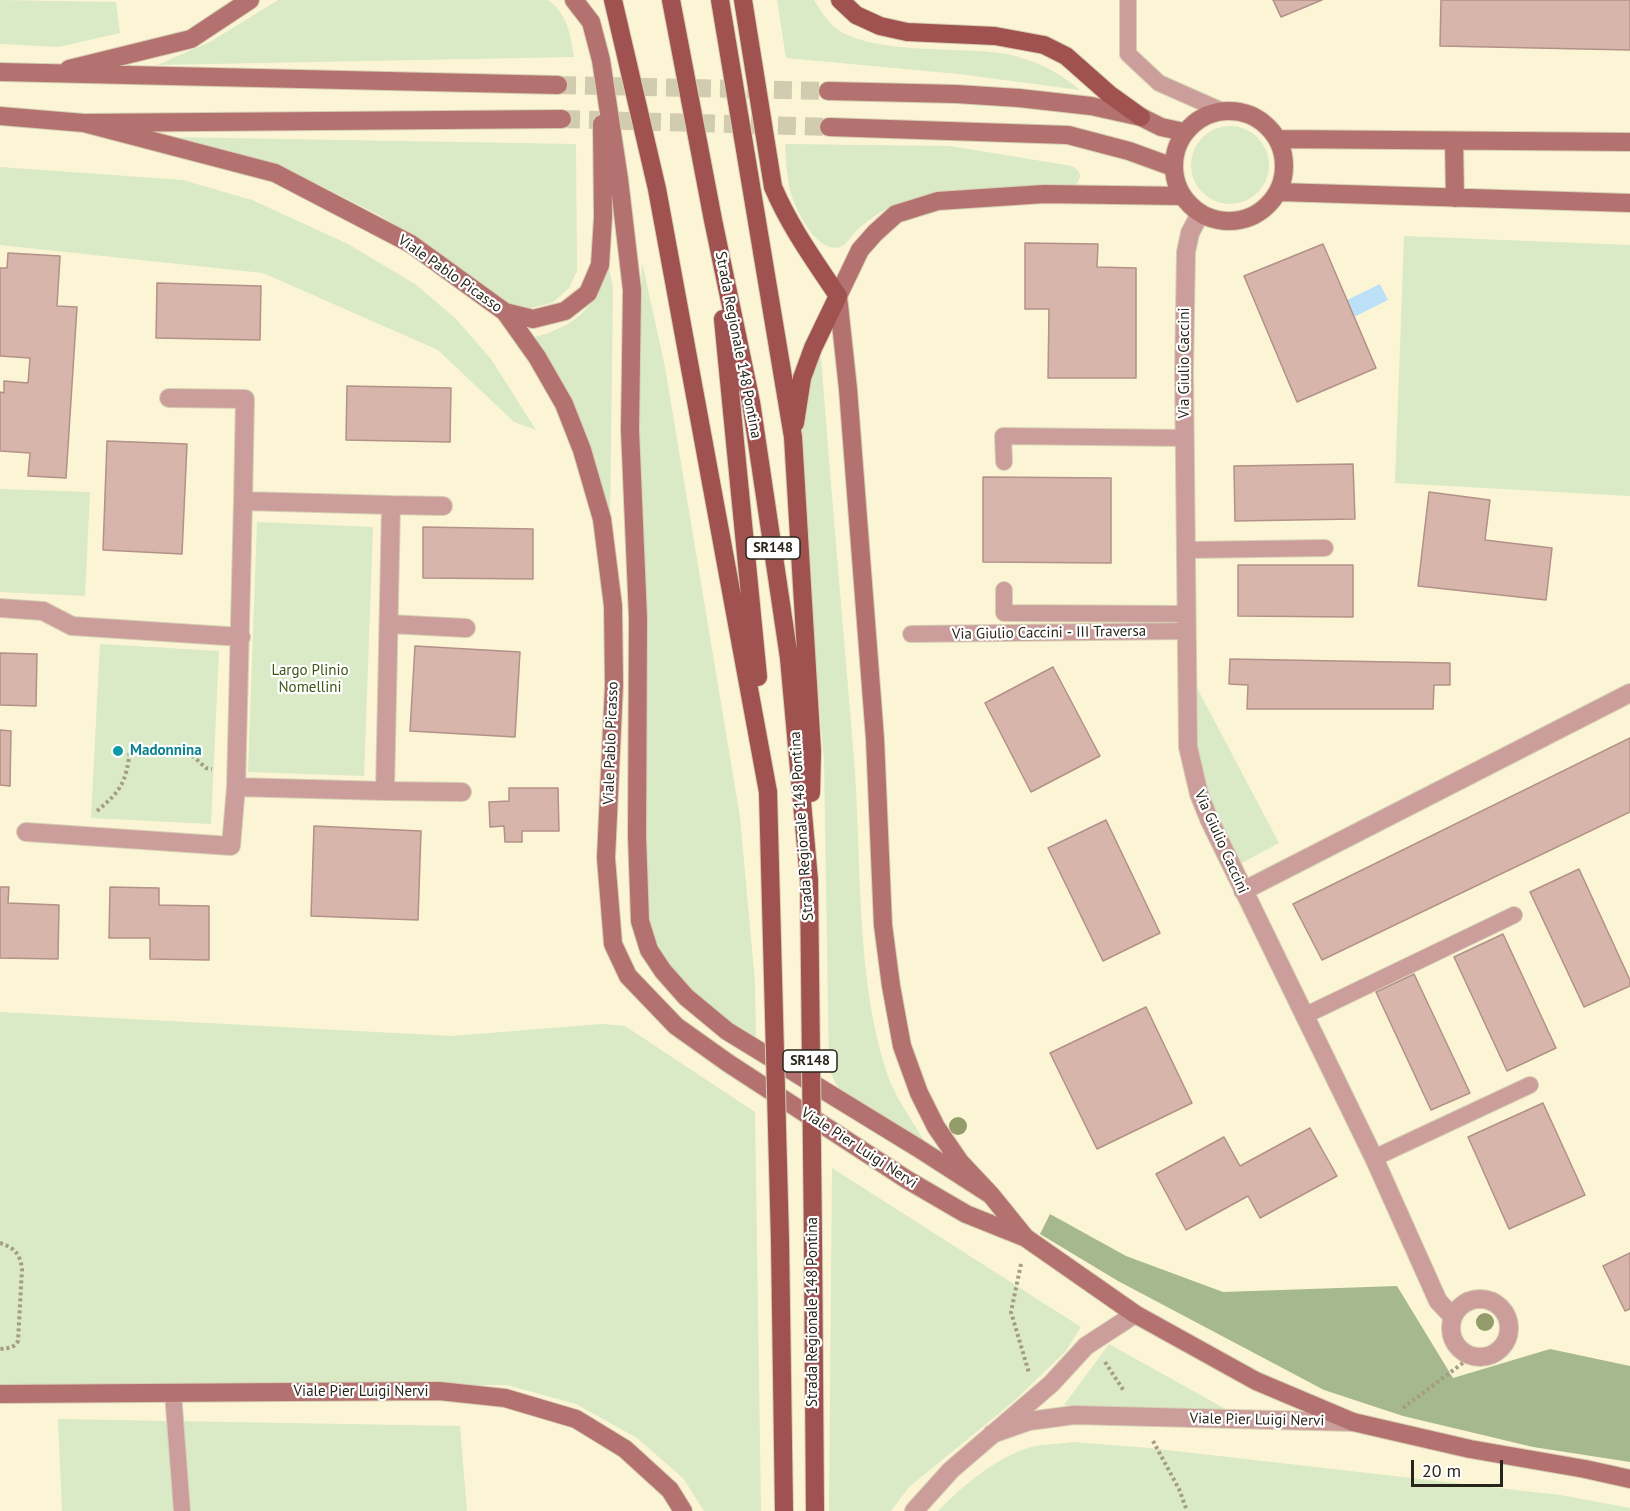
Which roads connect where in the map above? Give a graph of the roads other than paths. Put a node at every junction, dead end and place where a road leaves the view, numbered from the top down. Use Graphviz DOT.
graph roads {
  1 [pos="250,0"];
  2 [pos="573,0"];
  3 [pos="613,0"];
  4 [pos="671,0"];
  5 [pos="720,0"];
  6 [pos="743,0"];
  7 [pos="840,0"];
  8 [pos="1128,0"];
  9 [pos="601,60"];
  10 [pos="0,72"];
  11 [pos="44,75"];
  12 [pos="558,85"];
  13 [pos="828,91"];
  14 [pos="1220,110"];
  15 [pos="0,116"];
  16 [pos="1141,117"];
  17 [pos="562,119"];
  18 [pos="84,123"];
  19 [pos="829,127"];
  20 [pos="1184,132"];
  21 [pos="1278,139"];
  22 [pos="1454,141"];
  23 [pos="1630,142"];
  24 [pos="1173,167"];
  25 [pos="1279,192"];
  26 [pos="1182,196"];
  27 [pos="1455,198"];
  28 [pos="1630,203"];
  29 [pos="1200,214"];
  30 [pos="713,220"];
  31 [pos="838,296"];
  32 [pos="505,312"];
  33 [pos="169,398"];
  34 [pos="793,437"];
  35 [pos="1185,438"];
  36 [pos="1004,462"];
  37 [pos="243,501"];
  38 [pos="392,505"];
  39 [pos="443,506"];
  40 [pos="1326,548"];
  41 [pos="1187,550"];
  42 [pos="1004,590"];
  43 [pos="0,608"];
  44 [pos="1187,622"];
  45 [pos="389,624"];
  46 [pos="465,628"];
  47 [pos="911,634"];
  48 [pos="241,637"];
  49 [pos="1630,693"];
  50 [pos="236,778"];
  51 [pos="385,791"];
  52 [pos="462,792"];
  53 [pos="768,792"];
  54 [pos="26,832"];
  55 [pos="808,880"];
  56 [pos="1243,891"];
  57 [pos="1514,915"];
  58 [pos="613,945"];
  59 [pos="1304,1016"];
  60 [pos="1530,1084"];
  61 [pos="1374,1158"];
  62 [pos="991,1195"];
  63 [pos="1026,1238"];
  64 [pos="1135,1314"];
  65 [pos="1453,1317"];
  66 [pos="173,1393"];
  67 [pos="0,1394"];
  68 [pos="1353,1422"];
  69 [pos="992,1434"];
  70 [pos="1630,1479"];
  71 [pos="182,1511"];
  72 [pos="683,1511"];
  73 [pos="784,1511"];
  74 [pos="814,1511"];
  75 [pos="914,1511"];
  1 -- 11 [label="street"];
  2 -- 9 [label="street"];
  3 -- 53 [label="main road"];
  4 -- 30 [label="main road, Strada Regionale 148 Pontina / SR148"];
  5 -- 34 [label="main road"];
  6 -- 31 [label="main road"];
  7 -- 16 [label="main road"];
  8 -- 14 [label="lane"];
  9 -- 32 [label="street"];
  9 -- 62 [label="street"];
  10 -- 11 [label="street"];
  11 -- 12 [label="street"];
  13 -- 16 [label="street"];
  14 -- 20 [label="street"];
  14 -- 21 [label="street"];
  15 -- 18 [label="street, Viale Pablo Picasso"];
  16 -- 20 [label="street"];
  17 -- 18 [label="street, Viale Pablo Picasso"];
  18 -- 32 [label="street, Viale Pablo Picasso"];
  19 -- 24 [label="street"];
  20 -- 24 [label="street"];
  21 -- 22 [label="street"];
  21 -- 25 [label="street"];
  22 -- 23 [label="street"];
  22 -- 27 [label="street"];
  24 -- 26 [label="street"];
  25 -- 27 [label="street"];
  25 -- 29 [label="street"];
  26 -- 29 [label="street"];
  26 -- 31 [label="street"];
  27 -- 28 [label="street"];
  29 -- 35 [label="street, Via Giulio Caccini"];
  30 -- 53 [label="main road, Strada Regionale 148 Pontina / SR148"];
  30 -- 55 [label="main road, Strada Regionale 148 Pontina / SR148"];
  31 -- 34 [label="main road"];
  31 -- 62 [label="street"];
  32 -- 58 [label="street, Viale Pablo Picasso"];
  33 -- 37 [label="street"];
  34 -- 55 [label="main road"];
  35 -- 36 [label="lane"];
  35 -- 41 [label="street, Via Giulio Caccini"];
  37 -- 38 [label="street"];
  37 -- 48 [label="street"];
  38 -- 39 [label="street"];
  38 -- 45 [label="street"];
  40 -- 41 [label="lane"];
  41 -- 44 [label="street, Via Giulio Caccini"];
  42 -- 44 [label="lane"];
  43 -- 48 [label="street"];
  44 -- 47 [label="lane, Via Giulio Caccini - III Traversa"];
  44 -- 56 [label="street, Via Giulio Caccini"];
  45 -- 46 [label="street"];
  45 -- 51 [label="street"];
  48 -- 50 [label="street"];
  49 -- 56 [label="street"];
  50 -- 51 [label="street"];
  50 -- 54 [label="street"];
  51 -- 52 [label="street"];
  53 -- 73 [label="main road, Strada Regionale 148 Pontina / SR148, bridge"];
  55 -- 74 [label="main road, Strada Regionale 148 Pontina / SR148, bridge"];
  56 -- 59 [label="street, Via Giulio Caccini"];
  57 -- 59 [label="lane"];
  58 -- 63 [label="street, Viale Pier Luigi Nervi"];
  59 -- 61 [label="street, Via Giulio Caccini"];
  60 -- 61 [label="lane"];
  61 -- 65 [label="street, Via Giulio Caccini"];
  62 -- 63 [label="street"];
  63 -- 64 [label="street, Viale Pier Luigi Nervi"];
  64 -- 68 [label="street, Viale Pier Luigi Nervi"];
  64 -- 69 [label="street"];
  65 -- 65 [label="street"];
  66 -- 67 [label="street, Viale Pier Luigi Nervi"];
  66 -- 71 [label="lane"];
  66 -- 72 [label="street, Viale Pier Luigi Nervi"];
  68 -- 69 [label="street, Viale Pier Luigi Nervi"];
  68 -- 70 [label="street, Viale Pier Luigi Nervi"];
  69 -- 75 [label="street"];
}
